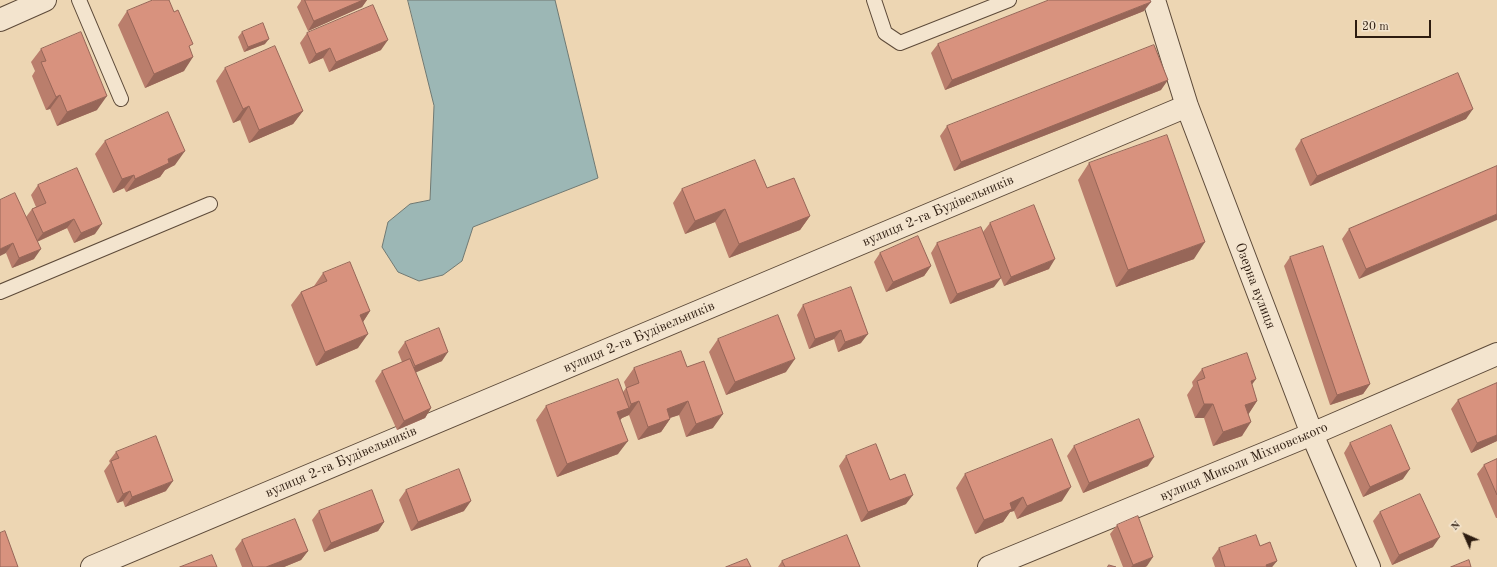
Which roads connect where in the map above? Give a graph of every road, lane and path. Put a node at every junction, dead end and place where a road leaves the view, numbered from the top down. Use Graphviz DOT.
graph roads {
  1 [pos="45,0"];
  2 [pos="79,0"];
  3 [pos="874,0"];
  4 [pos="1009,0"];
  5 [pos="1154,0"];
  6 [pos="0,20"];
  7 [pos="121,99"];
  8 [pos="1187,106"];
  9 [pos="210,204"];
  10 [pos="0,292"];
  11 [pos="1497,354"];
  12 [pos="1312,434"];
  13 [pos="92,567"];
  14 [pos="989,567"];
  15 [pos="1369,567"];
  1 -- 6 [label="street"];
  2 -- 7 [label="lane"];
  3 -- 4 [label="lane"];
  5 -- 8 [label="street, Озерна вулиця"];
  8 -- 12 [label="street, Озерна вулиця"];
  8 -- 13 [label="street, вулиця 2-га Будівельників"];
  9 -- 10 [label="lane"];
  11 -- 12 [label="street, вулиця Миколи Міхновського"];
  12 -- 14 [label="street, вулиця Миколи Міхновського"];
  12 -- 15 [label="street, Озерна вулиця"];
}
